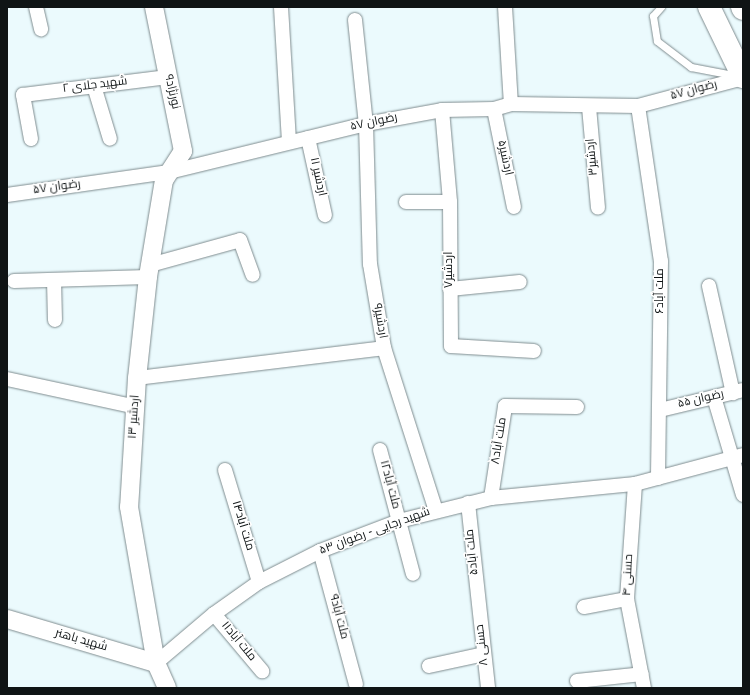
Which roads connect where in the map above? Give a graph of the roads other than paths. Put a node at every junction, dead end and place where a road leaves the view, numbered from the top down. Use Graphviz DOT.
graph roads {
  1 [pos="36,7"];
  2 [pos="154,7"];
  3 [pos="281,7"];
  4 [pos="505,7"];
  5 [pos="661,7"];
  6 [pos="709,7"];
  7 [pos="355,20"];
  8 [pos="42,29"];
  9 [pos="168,77"];
  10 [pos="743,77"];
  11 [pos="94,86"];
  12 [pos="511,104"];
  13 [pos="638,106"];
  14 [pos="589,107"];
  15 [pos="494,109"];
  16 [pos="442,110"];
  17 [pos="366,124"];
  18 [pos="308,138"];
  19 [pos="31,139"];
  20 [pos="110,139"];
  21 [pos="289,142"];
  22 [pos="168,172"];
  23 [pos="7,195"];
  24 [pos="406,202"];
  25 [pos="450,202"];
  26 [pos="514,207"];
  27 [pos="598,208"];
  28 [pos="325,216"];
  29 [pos="149,271"];
  30 [pos="253,275"];
  31 [pos="54,280"];
  32 [pos="14,281"];
  33 [pos="520,282"];
  34 [pos="709,286"];
  35 [pos="450,289"];
  36 [pos="55,320"];
  37 [pos="384,348"];
  38 [pos="534,351"];
  39 [pos="137,378"];
  40 [pos="7,379"];
  41 [pos="738,392"];
  42 [pos="714,397"];
  43 [pos="136,407"];
  44 [pos="577,407"];
  45 [pos="660,410"];
  46 [pos="380,450"];
  47 [pos="737,456"];
  48 [pos="225,470"];
  49 [pos="658,478"];
  50 [pos="635,484"];
  51 [pos="743,495"];
  52 [pos="491,498"];
  53 [pos="468,503"];
  54 [pos="436,511"];
  55 [pos="399,521"];
  56 [pos="320,551"];
  57 [pos="413,574"];
  58 [pos="260,582"];
  59 [pos="627,599"];
  60 [pos="478,601"];
  61 [pos="584,607"];
  62 [pos="214,614"];
  63 [pos="7,619"];
  64 [pos="484,654"];
  65 [pos="156,663"];
  66 [pos="430,666"];
  67 [pos="262,671"];
  68 [pos="577,681"];
  69 [pos="643,681"];
  70 [pos="356,684"];
  71 [pos="167,688"];
  72 [pos="488,688"];
  1 -- 8 [label="street"];
  2 -- 9 [label="street, نورنژاد۹"];
  3 -- 21 [label="street"];
  4 -- 12 [label="street"];
  5 -- 10 [label="lane"];
  6 -- 10 [label="main road"];
  7 -- 17 [label="street, اردشیر۹"];
  9 -- 11 [label="street, شهید جلای ۲"];
  9 -- 22 [label="street, نورنژاد۹"];
  10 -- 13 [label="street, رضوان ۵۷"];
  11 -- 19 [label="street, شهید جلای ۲"];
  11 -- 20 [label="street"];
  12 -- 14 [label="street, رضوان ۵۷"];
  12 -- 15 [label="street, رضوان ۵۷"];
  13 -- 14 [label="street, رضوان ۵۷"];
  13 -- 45 [label="street, ملت آباد۶"];
  14 -- 27 [label="street, اردشیر۳"];
  15 -- 16 [label="street, رضوان ۵۷"];
  15 -- 26 [label="street, اردشیر۵"];
  16 -- 17 [label="street, رضوان ۵۷"];
  16 -- 25 [label="street, اردشیر۷"];
  17 -- 18 [label="street, رضوان ۵۷"];
  17 -- 37 [label="street, اردشیر۹"];
  18 -- 21 [label="street, رضوان ۵۷"];
  18 -- 28 [label="street, اردشیر ۱۱"];
  21 -- 22 [label="street, رضوان ۵۷"];
  22 -- 23 [label="street, رضوان ۵۷"];
  22 -- 29 [label="street, اردشیر ۱۳"];
  24 -- 25 [label="street"];
  25 -- 35 [label="street, اردشیر۷"];
  29 -- 30 [label="street"];
  29 -- 31 [label="street"];
  29 -- 39 [label="street, اردشیر ۱۳"];
  31 -- 32 [label="street"];
  31 -- 36 [label="street"];
  33 -- 35 [label="street"];
  34 -- 41 [label="street"];
  35 -- 38 [label="street, اردشیر۷"];
  37 -- 39 [label="street"];
  37 -- 54 [label="street, اردشیر۹"];
  39 -- 43 [label="street, اردشیر ۱۳"];
  40 -- 43 [label="street"];
  41 -- 42 [label="street, رضوان ۵۵"];
  42 -- 45 [label="street, رضوان ۵۵"];
  42 -- 47 [label="street"];
  43 -- 65 [label="street, اردشیر ۱۳"];
  44 -- 52 [label="street, ملت آباد۸"];
  45 -- 49 [label="street, ملت آباد۶"];
  46 -- 55 [label="street, ملت آباد۱۲"];
  47 -- 49 [label="street, شهید رجایی - رضوان ۵۳"];
  47 -- 51 [label="street"];
  48 -- 58 [label="street, ملت آباد۱۴"];
  49 -- 50 [label="street, شهید رجایی - رضوان ۵۳"];
  50 -- 52 [label="street, شهید رجایی - رضوان ۵۳"];
  50 -- 59 [label="street, حسنی ۴"];
  52 -- 53 [label="street, شهید رجایی - رضوان ۵۳"];
  53 -- 54 [label="street, شهید رجایی - رضوان ۵۳"];
  53 -- 60 [label="street, ملت آباد۵"];
  54 -- 55 [label="street, شهید رجایی - رضوان ۵۳"];
  55 -- 56 [label="street, شهید رجایی - رضوان ۵۳"];
  55 -- 57 [label="street, ملت آباد۱۲"];
  56 -- 58 [label="street, شهید رجایی - رضوان ۵۳"];
  56 -- 70 [label="street, ملت آباد۹"];
  58 -- 62 [label="street, شهید رجایی - رضوان ۵۳"];
  59 -- 61 [label="street"];
  59 -- 69 [label="street, حسنی ۴"];
  60 -- 64 [label="street, حسنی ۸"];
  62 -- 65 [label="street, شهید رجایی - رضوان ۵۳"];
  62 -- 67 [label="street, ملت آباد۱۱"];
  63 -- 65 [label="street, شهید باهنر"];
  64 -- 66 [label="street"];
  64 -- 72 [label="street, حسنی ۸"];
  65 -- 71 [label="street, اردشیر ۱۳"];
  68 -- 69 [label="street"];
}
